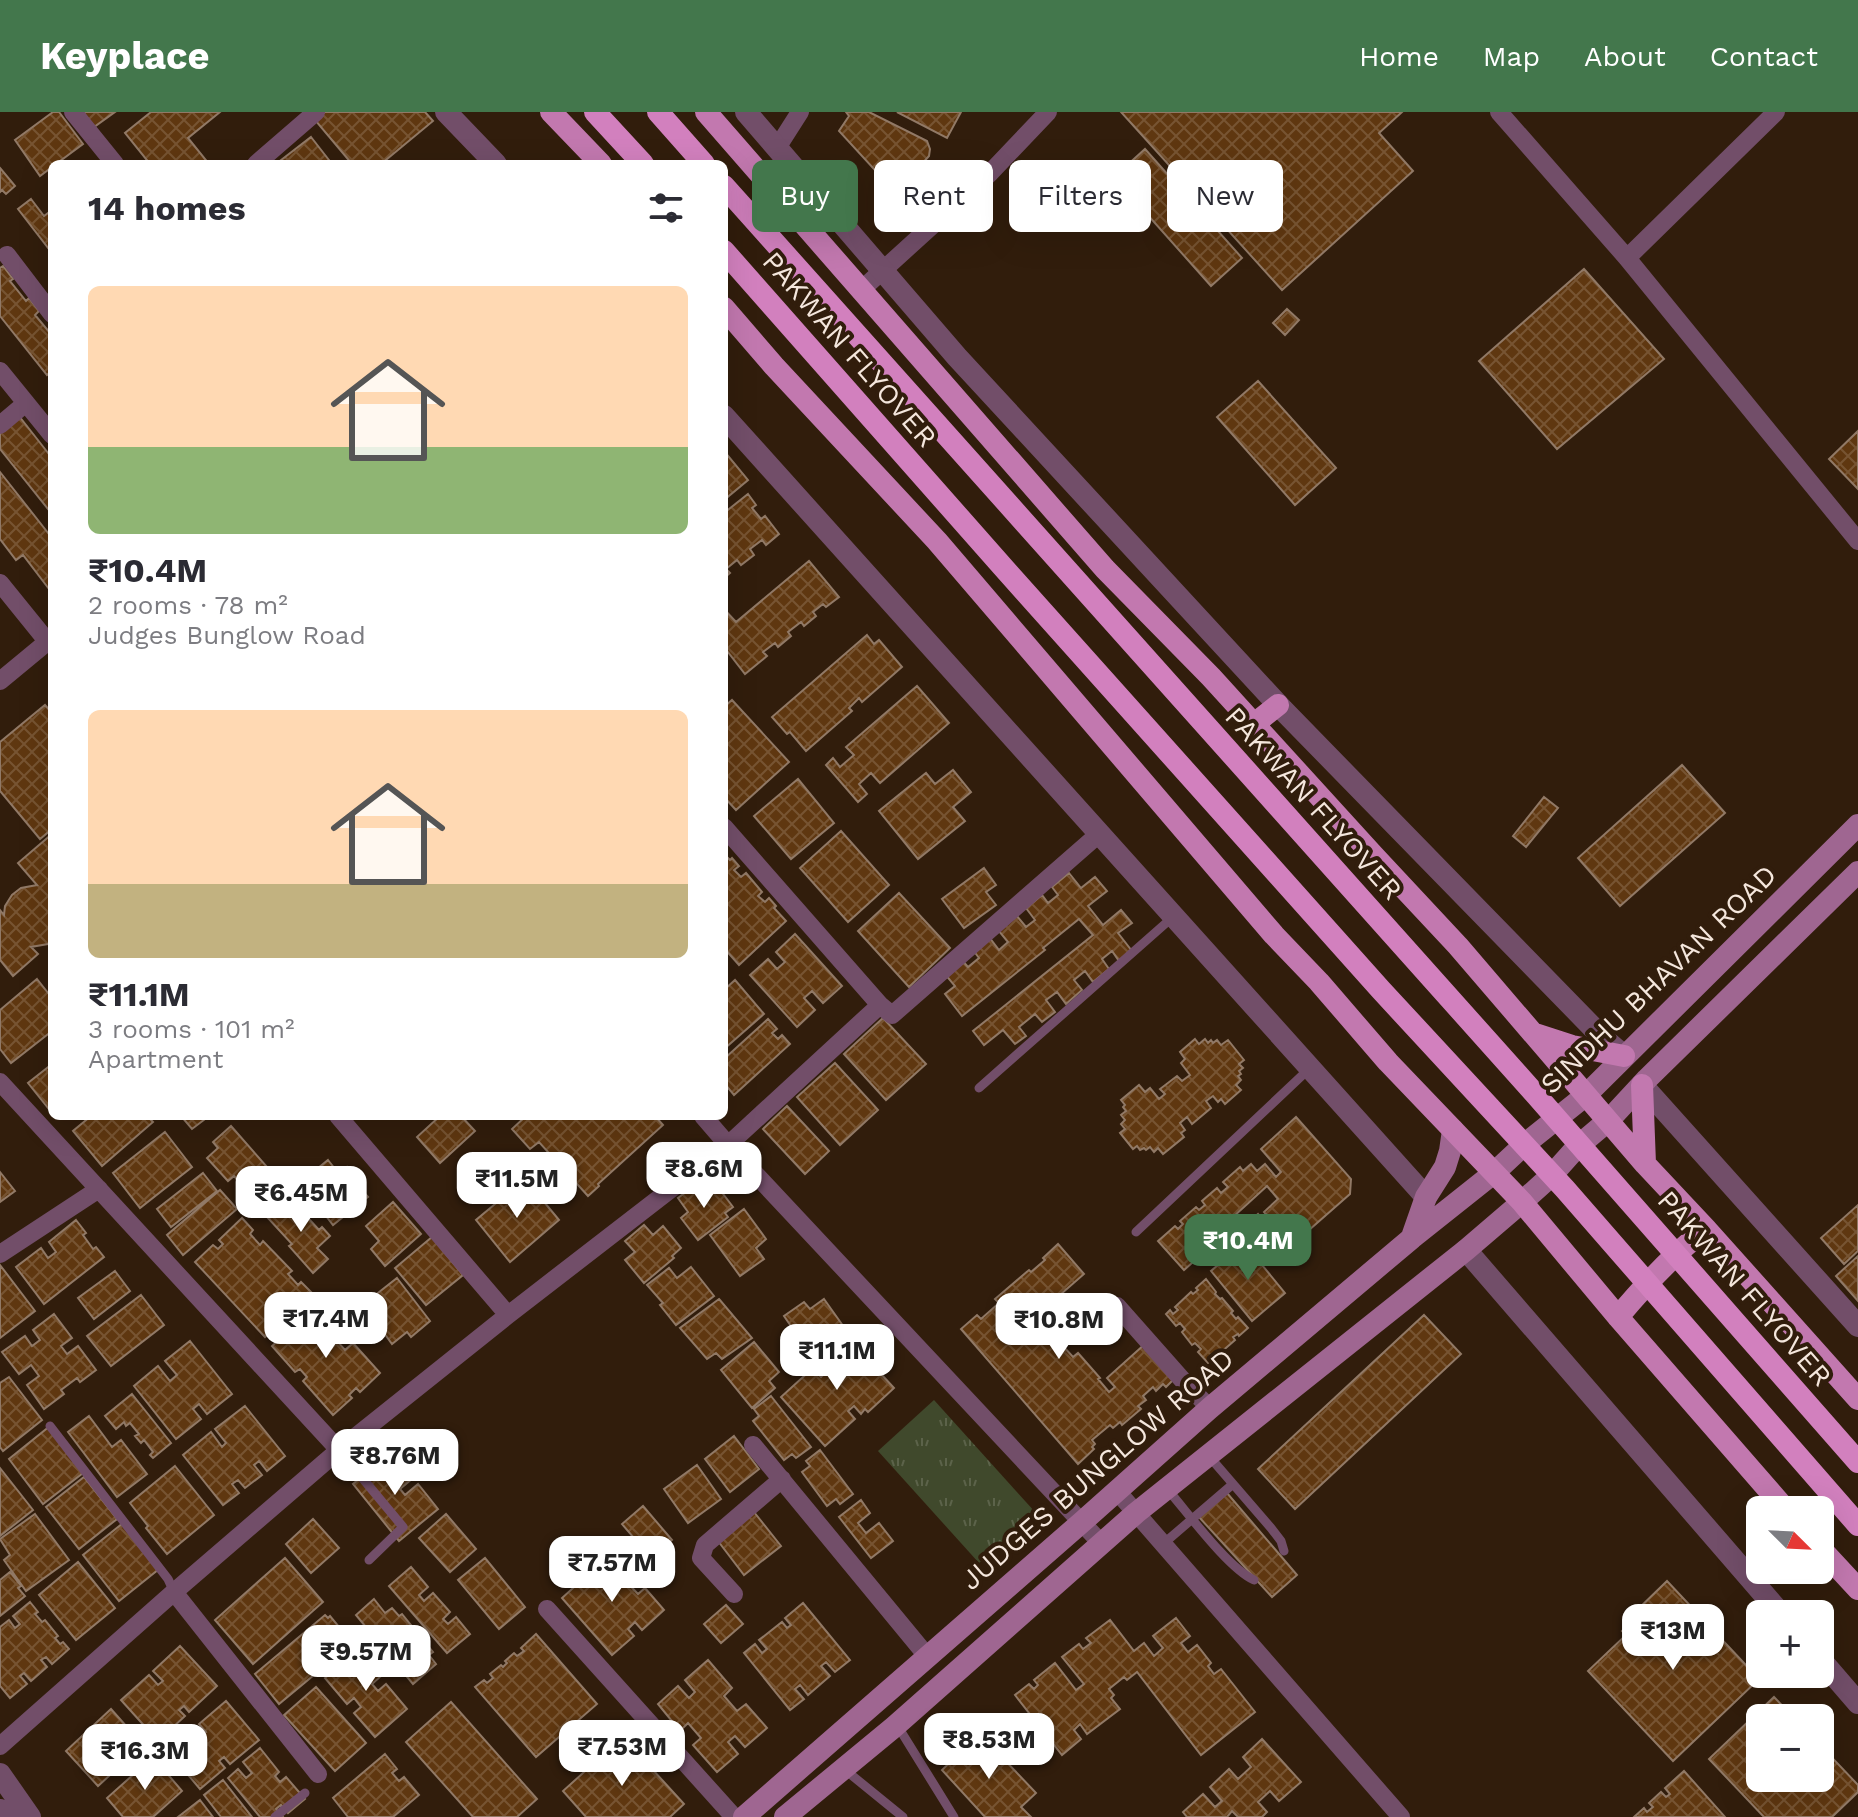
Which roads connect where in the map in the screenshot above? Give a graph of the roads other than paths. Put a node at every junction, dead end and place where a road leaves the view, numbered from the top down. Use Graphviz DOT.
graph roads {
  1 [pos="73,112"];
  2 [pos="316,112"];
  3 [pos="446,112"];
  4 [pos="551,112"];
  5 [pos="595,112"];
  6 [pos="658,112"];
  7 [pos="706,112"];
  8 [pos="746,112"];
  9 [pos="800,112"];
  10 [pos="1048,112"];
  11 [pos="1499,112"];
  12 [pos="1776,112"];
  13 [pos="777,148"];
  14 [pos="112,160"];
  15 [pos="261,160"];
  16 [pos="492,160"];
  17 [pos="597,160"];
  18 [pos="639,160"];
  19 [pos="700,160"];
  20 [pos="728,190"];
  21 [pos="7,255"];
  22 [pos="728,256"];
  23 [pos="1627,258"];
  24 [pos="882,270"];
  25 [pos="860,291"];
  26 [pos="48,309"];
  27 [pos="728,313"];
  28 [pos="0,371"];
  29 [pos="26,403"];
  30 [pos="728,420"];
  31 [pos="0,425"];
  32 [pos="48,430"];
  33 [pos="1858,541"];
  34 [pos="0,583"];
  35 [pos="48,638"];
  36 [pos="48,642"];
  37 [pos="0,681"];
  38 [pos="1278,705"];
  39 [pos="1254,724"];
  40 [pos="1858,825"];
  41 [pos="728,832"];
  42 [pos="1100,833"];
  43 [pos="1858,872"];
  44 [pos="1174,916"];
  45 [pos="880,1005"];
  46 [pos="1534,1034"];
  47 [pos="1624,1056"];
  48 [pos="1310,1068"];
  49 [pos="0,1082"];
  50 [pos="1642,1085"];
  51 [pos="979,1088"];
  52 [pos="1585,1096"];
  53 [pos="341,1120"];
  54 [pos="706,1120"];
  55 [pos="1609,1120"];
  56 [pos="1453,1130"];
  57 [pos="728,1145"];
  58 [pos="1645,1164"];
  59 [pos="1495,1172"];
  60 [pos="99,1189"];
  61 [pos="1426,1197"];
  62 [pos="1522,1202"];
  63 [pos="1706,1229"];
  64 [pos="1136,1232"];
  65 [pos="1412,1238"];
  66 [pos="1466,1250"];
  67 [pos="0,1254"];
  68 [pos="1117,1306"];
  69 [pos="508,1315"];
  70 [pos="1618,1317"];
  71 [pos="1858,1326"];
  72 [pos="1858,1399"];
  73 [pos="1210,1408"];
  74 [pos="50,1426"];
  75 [pos="753,1445"];
  76 [pos="339,1450"];
  77 [pos="1208,1455"];
  78 [pos="1858,1462"];
  79 [pos="782,1479"];
  80 [pos="1233,1484"];
  81 [pos="1167,1488"];
  82 [pos="1116,1490"];
  83 [pos="1774,1496"];
  84 [pos="1136,1513"];
  85 [pos="1192,1518"];
  86 [pos="1082,1522"];
  87 [pos="1858,1525"];
  88 [pos="1101,1543"];
  89 [pos="1163,1544"];
  90 [pos="1284,1551"];
  91 [pos="369,1560"];
  92 [pos="1834,1563"];
  93 [pos="1254,1580"];
  94 [pos="1858,1589"];
  95 [pos="174,1592"];
  96 [pos="734,1594"];
  97 [pos="1769,1600"];
  98 [pos="547,1609"];
  99 [pos="927,1656"];
  100 [pos="1834,1675"];
  101 [pos="1858,1703"];
  102 [pos="897,1725"];
  103 [pos="0,1746"];
  104 [pos="844,1769"];
  105 [pos="0,1774"];
  106 [pos="318,1774"];
  107 [pos="305,1793"];
  108 [pos="0,1810"];
  109 [pos="6,1817"];
  110 [pos="30,1817"];
  111 [pos="275,1817"];
  112 [pos="734,1817"];
  113 [pos="744,1817"];
  114 [pos="785,1817"];
  115 [pos="903,1817"];
  116 [pos="954,1817"];
  117 [pos="1401,1817"];
  1 -- 14 [label="street"];
  2 -- 15 [label="street"];
  3 -- 16 [label="street"];
  4 -- 17 [label="main road"];
  5 -- 18 [label="highway"];
  6 -- 19 [label="highway"];
  7 -- 25 [label="main road"];
  8 -- 13 [label="street"];
  9 -- 13 [label="street"];
  10 -- 24 [label="street"];
  11 -- 23 [label="street"];
  12 -- 23 [label="street"];
  13 -- 24 [label="street"];
  20 -- 78 [label="highway, PAKWAN FLYOVER, bridge"];
  21 -- 26 [label="street"];
  22 -- 87 [label="highway, PAKWAN FLYOVER, bridge"];
  23 -- 33 [label="street"];
  24 -- 25 [label="street"];
  24 -- 38 [label="street"];
  25 -- 39 [label="main road"];
  27 -- 56 [label="main road"];
  28 -- 29 [label="street"];
  29 -- 31 [label="street"];
  29 -- 32 [label="street"];
  30 -- 42 [label="street"];
  34 -- 35 [label="street"];
  36 -- 37 [label="street"];
  38 -- 39 [label="main road"];
  38 -- 47 [label="street"];
  39 -- 46 [label="main road"];
  40 -- 47 [label="main road, SINDHU BHAVAN ROAD"];
  41 -- 45 [label="street"];
  42 -- 44 [label="street"];
  42 -- 45 [label="street"];
  43 -- 50 [label="main road"];
  44 -- 48 [label="street"];
  44 -- 51 [label="lane"];
  45 -- 57 [label="street"];
  46 -- 47 [label="main road"];
  46 -- 52 [label="main road"];
  47 -- 52 [label="main road, SINDHU BHAVAN ROAD"];
  48 -- 61 [label="street"];
  48 -- 64 [label="lane"];
  49 -- 60 [label="street"];
  50 -- 55 [label="main road"];
  50 -- 58 [label="main road"];
  50 -- 71 [label="street"];
  52 -- 55 [label="main road"];
  52 -- 59 [label="main road, SINDHU BHAVAN ROAD"];
  53 -- 69 [label="street"];
  54 -- 57 [label="street"];
  55 -- 58 [label="main road"];
  55 -- 62 [label="main road"];
  56 -- 59 [label="main road"];
  56 -- 61 [label="main road"];
  57 -- 69 [label="street"];
  57 -- 86 [label="street"];
  58 -- 63 [label="main road"];
  59 -- 62 [label="main road"];
  59 -- 65 [label="main road, JUDGES BUNGLOW ROAD"];
  60 -- 67 [label="street"];
  60 -- 76 [label="street"];
  61 -- 65 [label="main road"];
  62 -- 66 [label="main road, JUDGES BUNGLOW ROAD"];
  62 -- 70 [label="main road"];
  63 -- 70 [label="main road"];
  63 -- 72 [label="main road"];
  65 -- 73 [label="main road, JUDGES BUNGLOW ROAD"];
  66 -- 77 [label="main road, JUDGES BUNGLOW ROAD"];
  66 -- 97 [label="street"];
  68 -- 73 [label="street"];
  69 -- 76 [label="street"];
  70 -- 83 [label="main road"];
  73 -- 82 [label="main road, JUDGES BUNGLOW ROAD"];
  74 -- 95 [label="lane"];
  75 -- 79 [label="street"];
  76 -- 91 [label="lane"];
  76 -- 95 [label="street"];
  77 -- 80 [label="lane"];
  77 -- 81 [label="main road, JUDGES BUNGLOW ROAD"];
  79 -- 96 [label="street"];
  79 -- 99 [label="street"];
  80 -- 85 [label="lane"];
  80 -- 90 [label="lane"];
  81 -- 84 [label="main road, JUDGES BUNGLOW ROAD"];
  81 -- 85 [label="lane"];
  82 -- 84 [label="street"];
  82 -- 86 [label="main road, JUDGES BUNGLOW ROAD"];
  84 -- 88 [label="main road, JUDGES BUNGLOW ROAD"];
  84 -- 89 [label="street"];
  85 -- 89 [label="lane"];
  85 -- 93 [label="lane"];
  86 -- 88 [label="street"];
  86 -- 99 [label="main road, JUDGES BUNGLOW ROAD"];
  88 -- 102 [label="main road, JUDGES BUNGLOW ROAD"];
  89 -- 117 [label="street"];
  92 -- 94 [label="main road"];
  95 -- 103 [label="street"];
  95 -- 106 [label="street"];
  98 -- 112 [label="street"];
  99 -- 113 [label="main road, JUDGES BUNGLOW ROAD"];
  100 -- 101 [label="street"];
  102 -- 104 [label="main road, JUDGES BUNGLOW ROAD"];
  102 -- 116 [label="lane"];
  104 -- 114 [label="main road, JUDGES BUNGLOW ROAD"];
  104 -- 115 [label="lane"];
  105 -- 110 [label="street"];
  107 -- 111 [label="lane"];
  108 -- 109 [label="street"];
}
